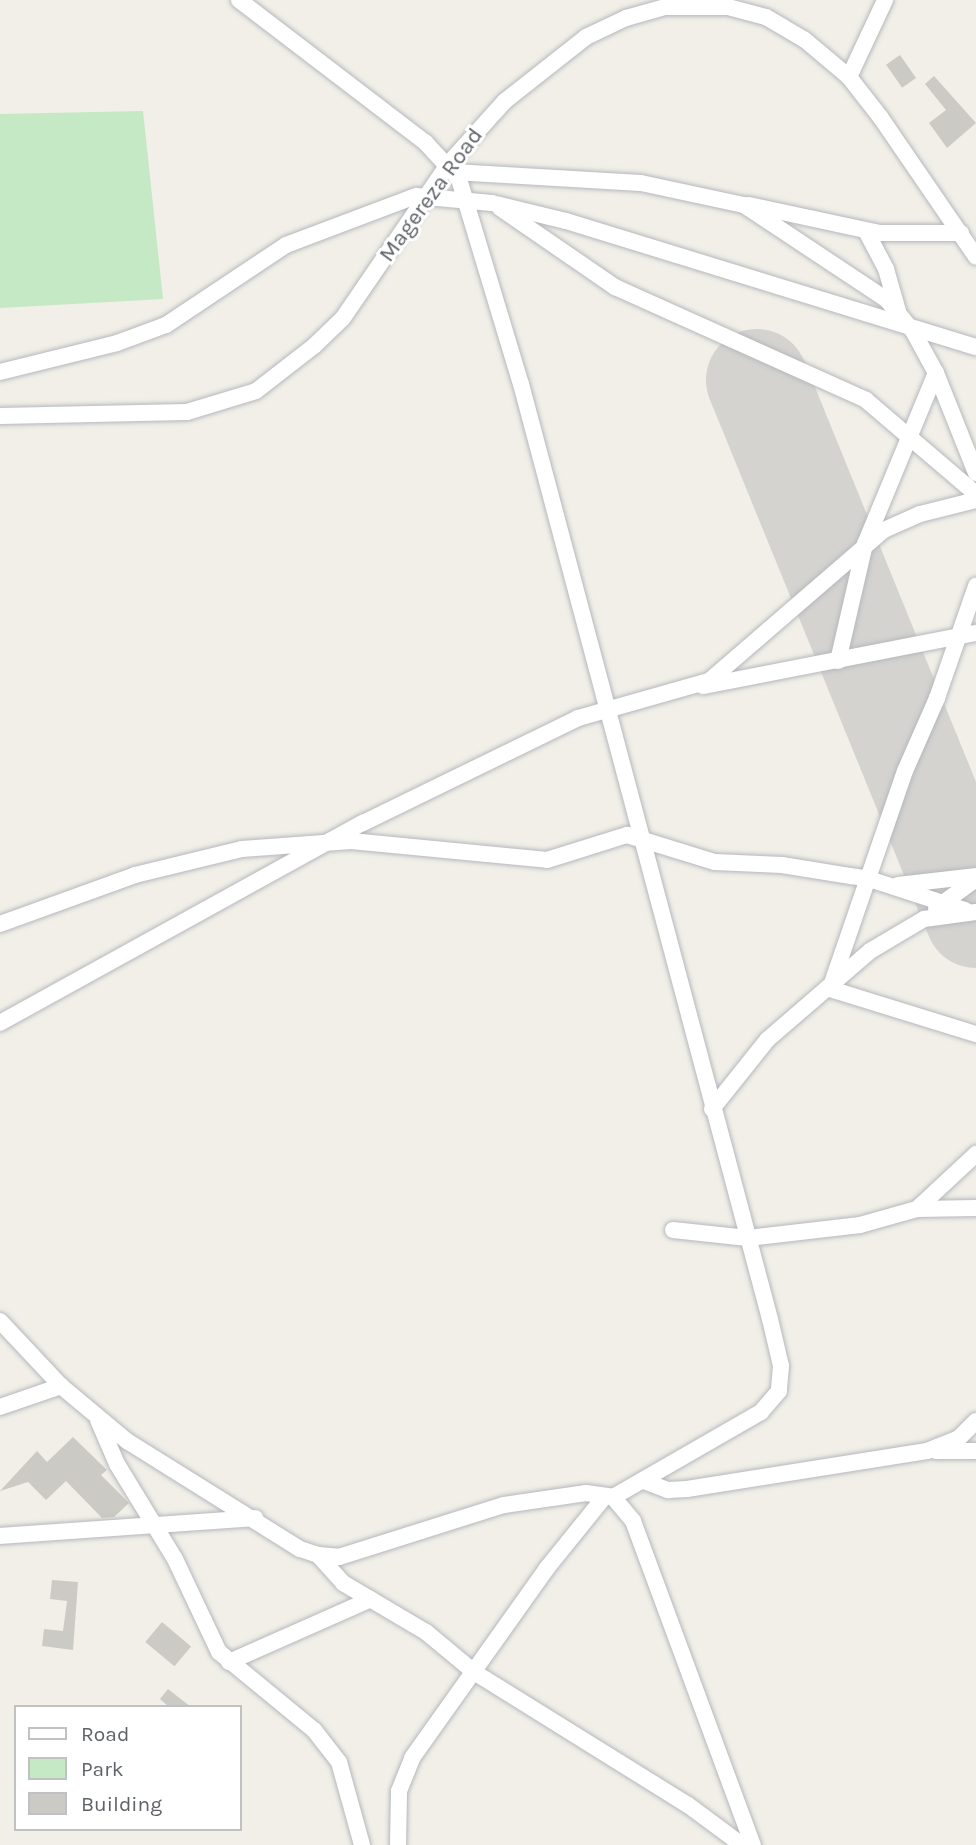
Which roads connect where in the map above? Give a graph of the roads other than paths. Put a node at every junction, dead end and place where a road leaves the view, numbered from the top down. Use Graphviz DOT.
graph roads {
  1 [pos="239,0"];
  2 [pos="885,0"];
  3 [pos="729,3"];
  4 [pos="849,77"];
  5 [pos="451,167"];
  6 [pos="428,197"];
  7 [pos="468,200"];
  8 [pos="492,203"];
  9 [pos="744,205"];
  10 [pos="866,231"];
  11 [pos="961,233"];
  12 [pos="976,257"];
  13 [pos="898,313"];
  14 [pos="913,331"];
  15 [pos="976,347"];
  16 [pos="0,372"];
  17 [pos="936,373"];
  18 [pos="0,416"];
  19 [pos="909,439"];
  20 [pos="976,473"];
  21 [pos="976,494"];
  22 [pos="976,500"];
  23 [pos="865,544"];
  24 [pos="976,586"];
  25 [pos="968,634"];
  26 [pos="838,661"];
  27 [pos="697,686"];
  28 [pos="607,710"];
  29 [pos="640,837"];
  30 [pos="329,842"];
  31 [pos="976,878"];
  32 [pos="869,879"];
  33 [pos="895,886"];
  34 [pos="942,903"];
  35 [pos="970,911"];
  36 [pos="924,919"];
  37 [pos="0,924"];
  38 [pos="830,986"];
  39 [pos="0,1023"];
  40 [pos="976,1034"];
  41 [pos="712,1109"];
  42 [pos="976,1154"];
  43 [pos="976,1208"];
  44 [pos="917,1209"];
  45 [pos="673,1230"];
  46 [pos="748,1238"];
  47 [pos="0,1321"];
  48 [pos="61,1387"];
  49 [pos="0,1407"];
  50 [pos="97,1418"];
  51 [pos="976,1421"];
  52 [pos="927,1451"];
  53 [pos="976,1451"];
  54 [pos="644,1481"];
  55 [pos="609,1496"];
  56 [pos="255,1518"];
  57 [pos="155,1526"];
  58 [pos="0,1536"];
  59 [pos="318,1555"];
  60 [pos="371,1599"];
  61 [pos="229,1662"];
  62 [pos="474,1672"];
  63 [pos="362,1845"];
  64 [pos="398,1845"];
  65 [pos="742,1845"];
  66 [pos="752,1845"];
  1 -- 5 [label="street"];
  2 -- 4 [label="street"];
  3 -- 4 [label="street, Magereza Road"];
  3 -- 5 [label="street, Magereza Road"];
  4 -- 11 [label="street, Magereza Road"];
  5 -- 6 [label="street, Magereza Road"];
  5 -- 7 [label="street"];
  5 -- 9 [label="street"];
  6 -- 7 [label="street"];
  6 -- 16 [label="street"];
  6 -- 18 [label="street, Magereza Road"];
  7 -- 8 [label="street"];
  7 -- 28 [label="street"];
  8 -- 14 [label="street"];
  8 -- 19 [label="street"];
  9 -- 10 [label="street"];
  9 -- 13 [label="street"];
  10 -- 11 [label="street"];
  10 -- 13 [label="street"];
  11 -- 12 [label="street, Magereza Road"];
  13 -- 14 [label="street"];
  14 -- 15 [label="street"];
  14 -- 17 [label="street"];
  17 -- 19 [label="street"];
  17 -- 20 [label="street"];
  19 -- 21 [label="street"];
  19 -- 23 [label="street"];
  22 -- 23 [label="street"];
  23 -- 26 [label="street"];
  23 -- 27 [label="street"];
  24 -- 25 [label="street"];
  25 -- 26 [label="street"];
  25 -- 32 [label="street"];
  26 -- 27 [label="street"];
  27 -- 28 [label="street"];
  28 -- 29 [label="street"];
  28 -- 30 [label="street"];
  29 -- 30 [label="street"];
  29 -- 32 [label="street"];
  29 -- 41 [label="street"];
  30 -- 37 [label="street"];
  30 -- 39 [label="street"];
  31 -- 33 [label="street"];
  31 -- 34 [label="street"];
  32 -- 33 [label="street"];
  32 -- 38 [label="street"];
  33 -- 34 [label="street"];
  34 -- 35 [label="street"];
  34 -- 36 [label="street"];
  35 -- 36 [label="street"];
  36 -- 38 [label="street"];
  38 -- 40 [label="street"];
  38 -- 41 [label="street"];
  41 -- 46 [label="street"];
  42 -- 44 [label="street"];
  43 -- 44 [label="street"];
  44 -- 46 [label="street"];
  45 -- 46 [label="street"];
  46 -- 54 [label="street"];
  47 -- 48 [label="street"];
  48 -- 49 [label="street"];
  48 -- 50 [label="street"];
  50 -- 56 [label="street"];
  50 -- 57 [label="street"];
  51 -- 52 [label="street"];
  52 -- 53 [label="street"];
  52 -- 54 [label="street"];
  54 -- 55 [label="street"];
  55 -- 59 [label="street"];
  55 -- 62 [label="street"];
  55 -- 66 [label="street"];
  56 -- 57 [label="street"];
  56 -- 59 [label="street"];
  57 -- 58 [label="street"];
  57 -- 61 [label="street"];
  59 -- 60 [label="street"];
  60 -- 61 [label="street"];
  60 -- 62 [label="street"];
  61 -- 63 [label="street"];
  62 -- 64 [label="street"];
  62 -- 65 [label="street"];
}
